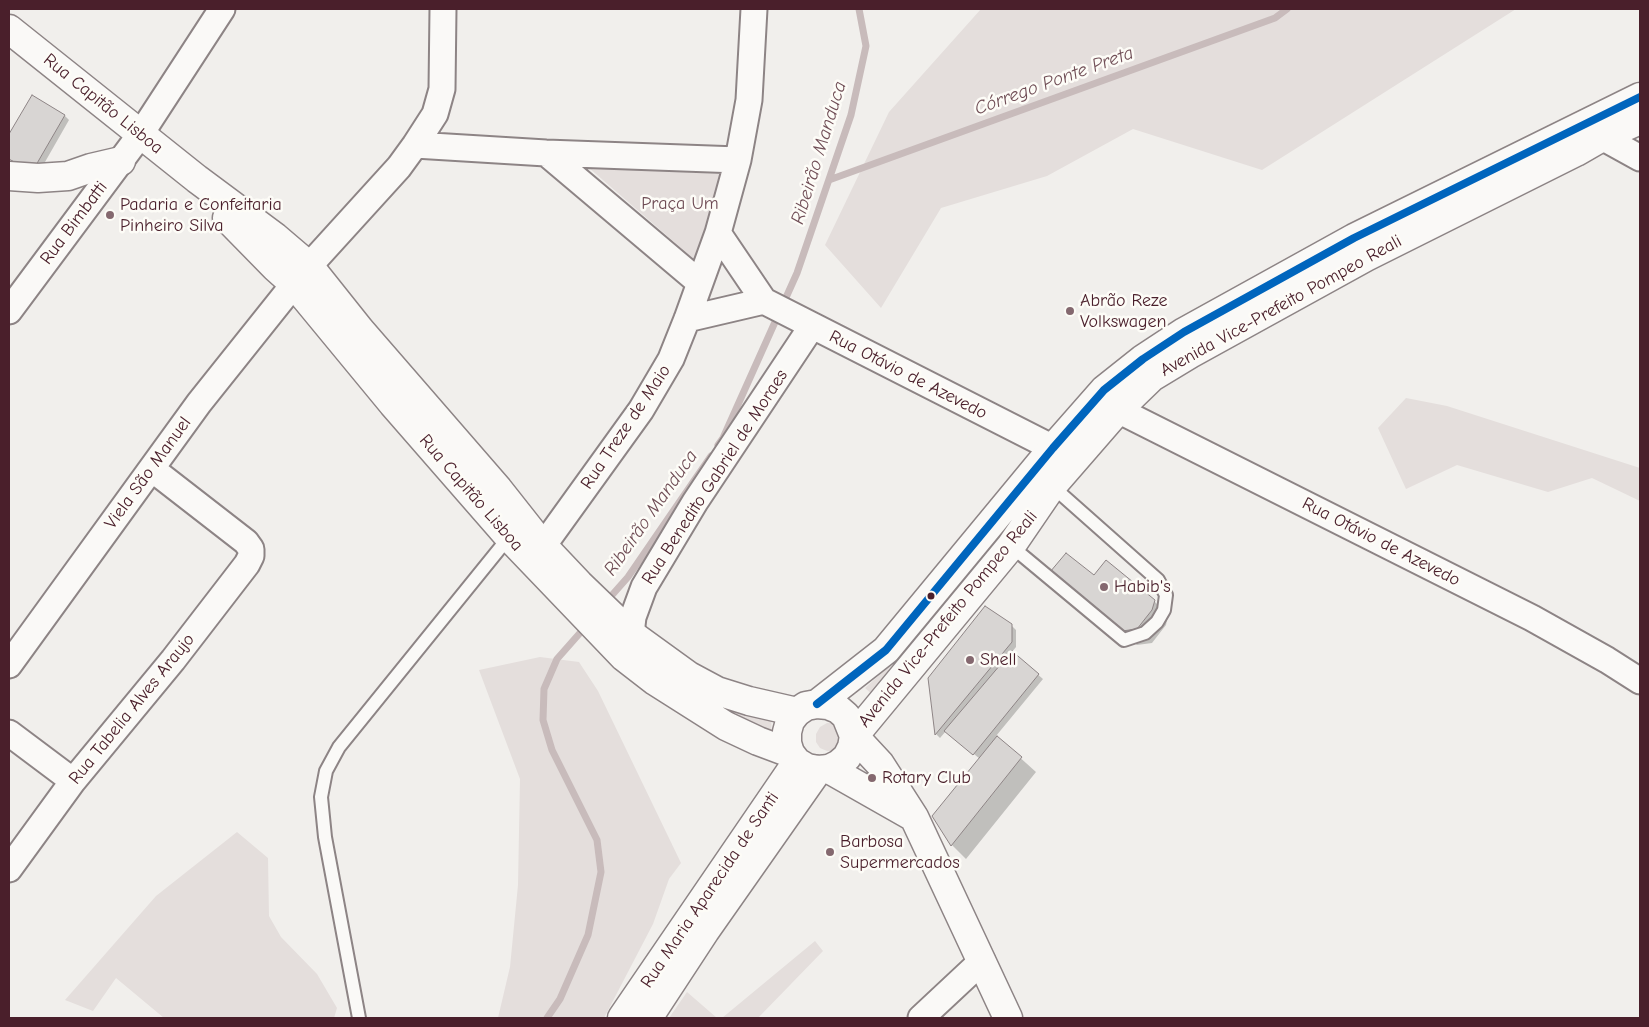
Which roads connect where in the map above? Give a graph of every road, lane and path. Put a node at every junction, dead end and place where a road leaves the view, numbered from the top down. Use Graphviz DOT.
graph roads {
  1 [pos="222,9"];
  2 [pos="443,9"];
  3 [pos="754,9"];
  4 [pos="9,29"];
  5 [pos="1640,97"];
  6 [pos="1640,120"];
  7 [pos="140,135"];
  8 [pos="1602,137"];
  9 [pos="415,146"];
  10 [pos="546,153"];
  11 [pos="1640,158"];
  12 [pos="121,160"];
  13 [pos="738,160"];
  14 [pos="9,176"];
  15 [pos="718,233"];
  16 [pos="302,275"];
  17 [pos="700,283"];
  18 [pos="767,303"];
  19 [pos="9,311"];
  20 [pos="687,319"];
  21 [pos="803,321"];
  22 [pos="1118,410"];
  23 [pos="1053,448"];
  24 [pos="152,468"];
  25 [pos="1052,486"];
  26 [pos="509,537"];
  27 [pos="543,546"];
  28 [pos="1011,546"];
  29 [pos="573,590"];
  30 [pos="614,627"];
  31 [pos="9,665"];
  32 [pos="1640,681"];
  33 [pos="807,708"];
  34 [pos="9,733"];
  35 [pos="854,736"];
  36 [pos="808,764"];
  37 [pos="72,781"];
  38 [pos="914,817"];
  39 [pos="9,869"];
  40 [pos="982,961"];
  41 [pos="359,1018"];
  42 [pos="622,1018"];
  43 [pos="648,1018"];
  44 [pos="921,1018"];
  45 [pos="1008,1018"];
  1 -- 7 [label="street, Rua Bimbatti"];
  2 -- 9 [label="street, Viela São Manuel"];
  3 -- 13 [label="street, Rua Treze de Maio"];
  4 -- 7 [label="main road, Rua Capitão Lisboa"];
  5 -- 23 [label="main road, Avenida Vice-Prefeito Pompeo Reali"];
  6 -- 8 [label="main road, Avenida Vice-Prefeito Pompeo Reali"];
  7 -- 12 [label="street, Rua Bimbatti"];
  7 -- 16 [label="main road, Rua Capitão Lisboa"];
  8 -- 11 [label="street"];
  8 -- 22 [label="main road, Avenida Vice-Prefeito Pompeo Reali"];
  9 -- 10 [label="street"];
  9 -- 16 [label="street, Viela São Manuel"];
  10 -- 13 [label="street"];
  10 -- 17 [label="street"];
  12 -- 14 [label="main road"];
  12 -- 19 [label="street, Rua Bimbatti"];
  13 -- 15 [label="street, Rua Treze de Maio"];
  15 -- 17 [label="street, Rua Treze de Maio"];
  15 -- 18 [label="street, Rua Otávio de Azevedo"];
  16 -- 24 [label="street, Viela São Manuel"];
  16 -- 26 [label="main road, Rua Capitão Lisboa"];
  16 -- 27 [label="main road, Rua Capitão Lisboa"];
  17 -- 20 [label="street, Rua Treze de Maio"];
  18 -- 20 [label="street"];
  18 -- 21 [label="street, Rua Otávio de Azevedo"];
  20 -- 27 [label="street, Rua Treze de Maio"];
  21 -- 23 [label="street, Rua Otávio de Azevedo"];
  21 -- 30 [label="street, Rua Benedito Gabriel de Moraes"];
  22 -- 25 [label="main road, Avenida Vice-Prefeito Pompeo Reali"];
  22 -- 32 [label="street, Rua Otávio de Azevedo"];
  23 -- 33 [label="main road, Avenida Vice-Prefeito Pompeo Reali"];
  24 -- 31 [label="street, Viela São Manuel"];
  24 -- 37 [label="street, Rua Tabelia Alves Araujo"];
  25 -- 28 [label="main road, Avenida Vice-Prefeito Pompeo Reali"];
  25 -- 28 [label="lane"];
  26 -- 29 [label="main road, Rua Capitão Lisboa"];
  26 -- 41 [label="lane"];
  27 -- 29 [label="main road, Rua Capitão Lisboa"];
  28 -- 35 [label="main road, Avenida Vice-Prefeito Pompeo Reali"];
  29 -- 30 [label="main road, Rua Capitão Lisboa"];
  30 -- 33 [label="main road, Rua Capitão Lisboa"];
  30 -- 36 [label="main road, Rua Capitão Lisboa"];
  33 -- 35 [label="main road"];
  33 -- 36 [label="main road"];
  34 -- 37 [label="street"];
  35 -- 36 [label="main road"];
  35 -- 38 [label="main road"];
  36 -- 38 [label="main road, Rua Capitão Lisboa"];
  36 -- 42 [label="main road, Rua Maria Aparecida de Santi"];
  36 -- 43 [label="main road, Rua Maria Aparecida de Santi"];
  37 -- 39 [label="street, Rua Tabelia Alves Araujo"];
  38 -- 40 [label="main road"];
  40 -- 44 [label="street"];
  40 -- 45 [label="main road"];
}
